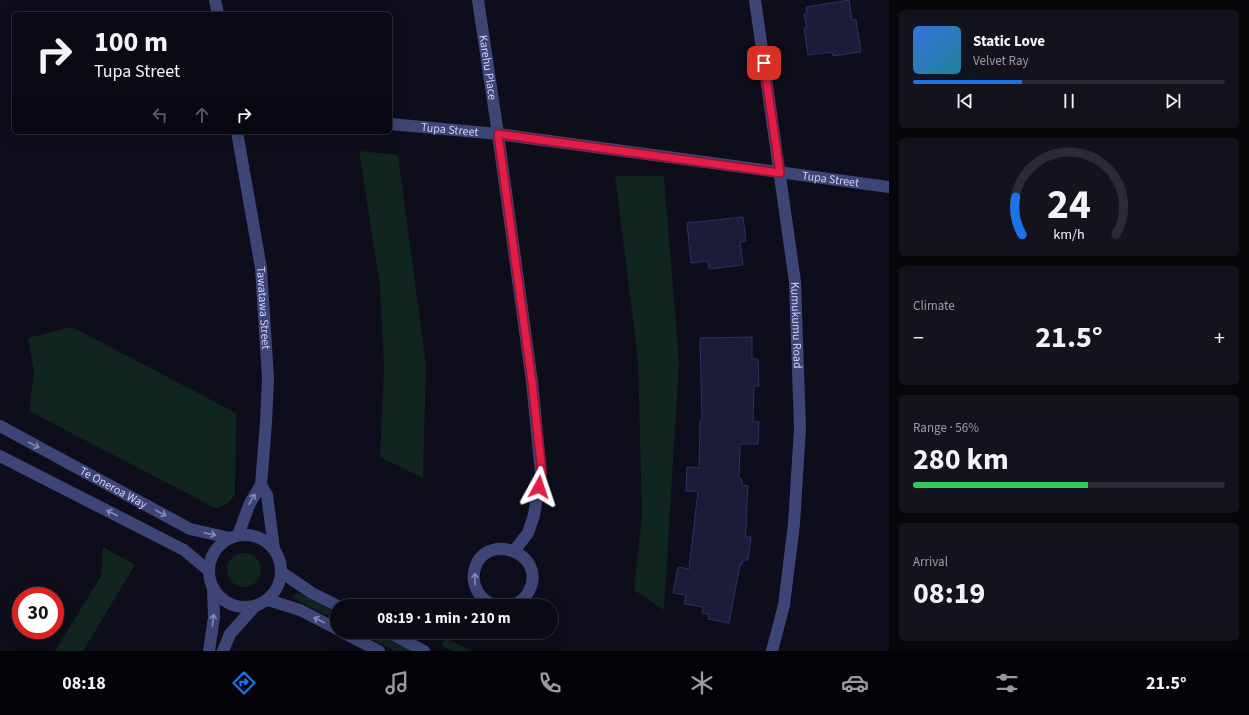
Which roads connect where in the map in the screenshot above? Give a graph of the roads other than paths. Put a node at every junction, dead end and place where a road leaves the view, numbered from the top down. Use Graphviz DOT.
graph roads {
  1 [pos="215,0"];
  2 [pos="478,0"];
  3 [pos="755,0"];
  4 [pos="218,12"];
  5 [pos="392,124"];
  6 [pos="237,134"];
  7 [pos="498,134"];
  8 [pos="780,173"];
  9 [pos="889,187"];
  10 [pos="0,426"];
  11 [pos="0,456"];
  12 [pos="261,485"];
  13 [pos="234,536"];
  14 [pos="274,549"];
  15 [pos="514,551"];
  16 [pos="209,571"];
  17 [pos="281,572"];
  18 [pos="214,588"];
  19 [pos="483,599"];
  20 [pos="523,599"];
  21 [pos="268,600"];
  22 [pos="330,602"];
  23 [pos="255,606"];
  24 [pos="330,625"];
  25 [pos="356,639"];
  26 [pos="401,639"];
  27 [pos="209,651"];
  28 [pos="223,651"];
  29 [pos="379,651"];
  30 [pos="424,651"];
  31 [pos="772,651"];
  1 -- 4 [label="street"];
  2 -- 7 [label="street, Karehu Place"];
  3 -- 8 [label="street, Kumukumu Road"];
  5 -- 7 [label="street, Tupa Street"];
  6 -- 12 [label="street, Tawatawa Street"];
  7 -- 8 [label="street, Tupa Street"];
  7 -- 15 [label="street, Karehu Place"];
  8 -- 9 [label="street, Tupa Street"];
  8 -- 31 [label="street, Kumukumu Road"];
  10 -- 13 [label="street, Te Oneroa Way, one-way"];
  16 -- 11 [label="street, Te Oneroa Way, one-way"];
  13 -- 12 [label="street, Tawatawa Street, one-way"];
  12 -- 14 [label="street, Tawatawa Street"];
  13 -- 14 [label="street, Te Oneroa Way"];
  13 -- 16 [label="street"];
  14 -- 17 [label="street"];
  19 -- 15 [label="street, one-way"];
  15 -- 20 [label="street"];
  16 -- 18 [label="street"];
  17 -- 21 [label="street"];
  17 -- 22 [label="street"];
  18 -- 23 [label="street"];
  27 -- 18 [label="street, one-way"];
  21 -- 23 [label="street"];
  24 -- 21 [label="street, one-way"];
  23 -- 28 [label="street"];
  25 -- 29 [label="street"];
  26 -- 30 [label="street"];
}
